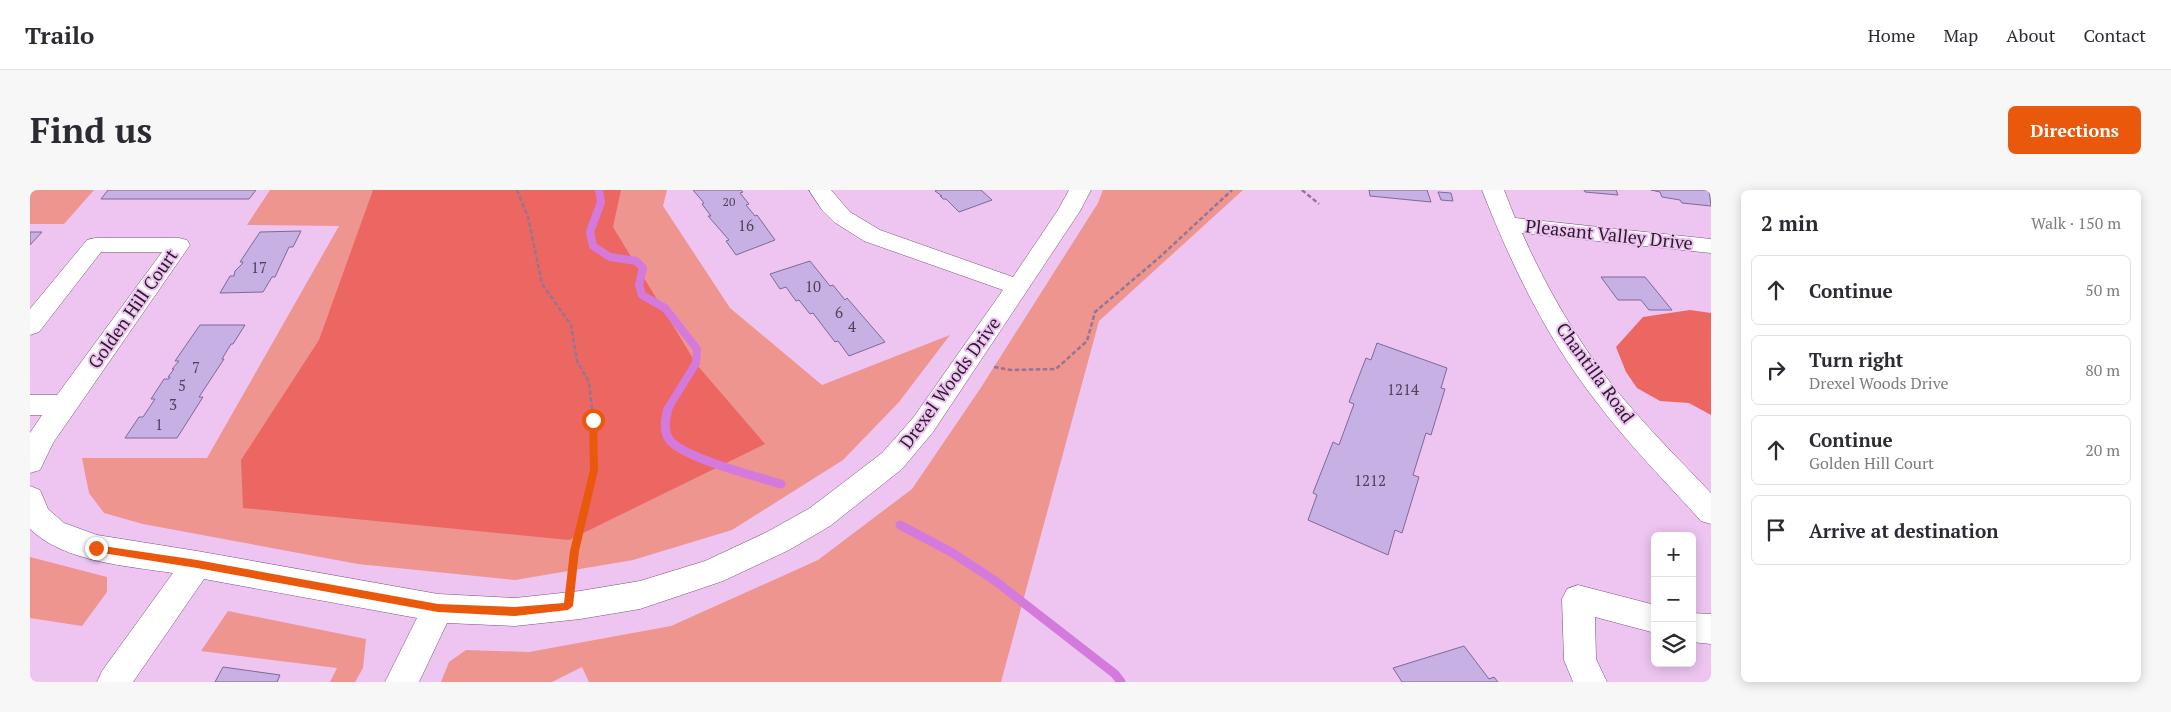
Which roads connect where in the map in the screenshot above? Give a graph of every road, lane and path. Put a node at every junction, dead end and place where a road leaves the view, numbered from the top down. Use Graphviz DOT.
graph roads {
  1 [pos="517,190"];
  2 [pos="820,190"];
  3 [pos="1080,190"];
  4 [pos="1232,190"];
  5 [pos="1302,190"];
  6 [pos="1493,190"];
  7 [pos="1319,204"];
  8 [pos="1506,224"];
  9 [pos="1711,246"];
  10 [pos="1018,287"];
  11 [pos="30,326"];
  12 [pos="967,362"];
  13 [pos="30,405"];
  14 [pos="65,405"];
  15 [pos="30,462"];
  16 [pos="30,498"];
  17 [pos="1711,512"];
  18 [pos="197,564"];
  19 [pos="568,606"];
  20 [pos="438,608"];
  21 [pos="1651,618"];
  22 [pos="1696,627"];
  23 [pos="1711,629"];
  24 [pos="114,682"];
  25 [pos="402,682"];
  26 [pos="1590,682"];
  1 -- 19 [label="path"];
  2 -- 10 [label="street"];
  3 -- 10 [label="street, Drexel Woods Drive"];
  4 -- 12 [label="path"];
  5 -- 7 [label="path"];
  6 -- 8 [label="street, Chantilla Road"];
  8 -- 9 [label="street, Pleasant Valley Drive"];
  8 -- 17 [label="street, Chantilla Road"];
  10 -- 12 [label="street, Drexel Woods Drive"];
  11 -- 14 [label="street, Golden Hill Court"];
  12 -- 19 [label="street, Drexel Woods Drive"];
  13 -- 14 [label="street"];
  14 -- 15 [label="street, Golden Hill Court"];
  16 -- 18 [label="street"];
  18 -- 20 [label="street, Drexel Woods Drive"];
  18 -- 24 [label="street"];
  19 -- 20 [label="street, Drexel Woods Drive"];
  20 -- 25 [label="street"];
  21 -- 26 [label="street"];
  22 -- 23 [label="street"];
}
